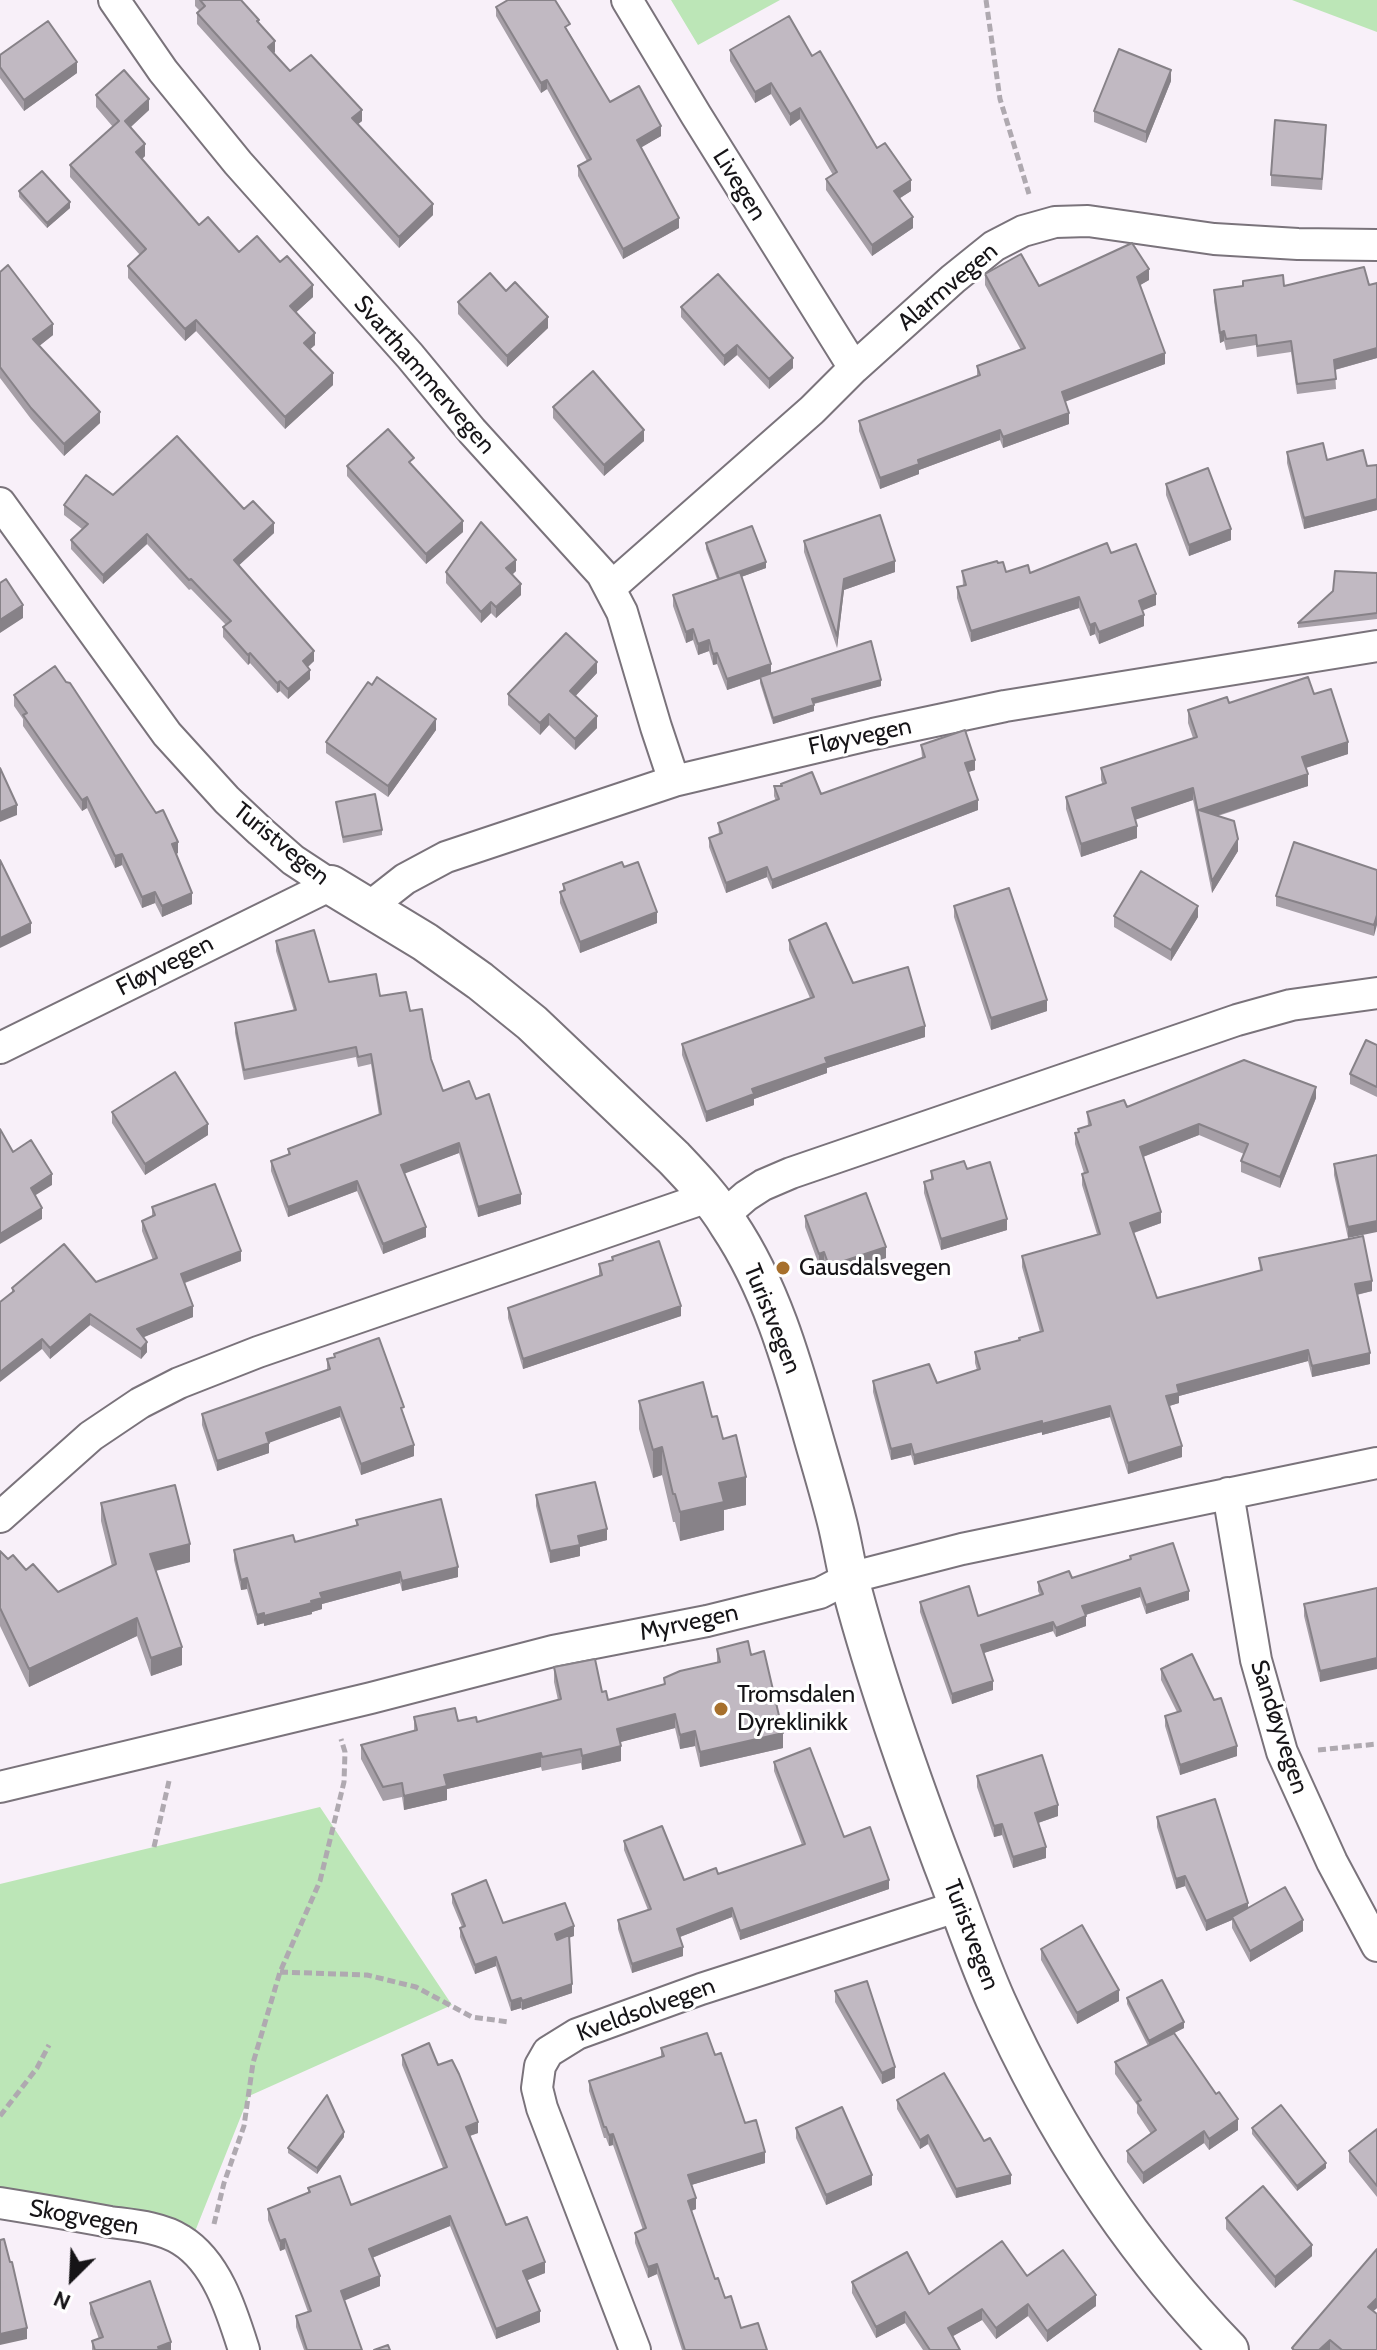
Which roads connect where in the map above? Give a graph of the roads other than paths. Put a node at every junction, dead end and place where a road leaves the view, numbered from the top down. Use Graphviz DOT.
graph roads {
  1 [pos="114,0"];
  2 [pos="627,0"];
  3 [pos="1377,245"];
  4 [pos="854,368"];
  5 [pos="0,503"];
  6 [pos="611,587"];
  7 [pos="1377,646"];
  8 [pos="674,781"];
  9 [pos="331,885"];
  10 [pos="368,908"];
  11 [pos="1377,993"];
  12 [pos="0,1048"];
  13 [pos="716,1206"];
  14 [pos="1377,1463"];
  15 [pos="1228,1493"];
  16 [pos="0,1517"];
  17 [pos="849,1578"];
  18 [pos="0,1787"];
  19 [pos="959,1906"];
  20 [pos="1377,1946"];
  21 [pos="0,2203"];
  22 [pos="1212,2345"];
  23 [pos="244,2350"];
  24 [pos="635,2350"];
  1 -- 6 [label="street, Svarthammervegen"];
  2 -- 4 [label="street, Livegen"];
  3 -- 4 [label="street, Alarmvegen"];
  4 -- 6 [label="street, Alarmvegen"];
  5 -- 9 [label="street, Turistvegen"];
  6 -- 8 [label="street, Svarthammervegen"];
  7 -- 8 [label="street, Fløyvegen"];
  8 -- 10 [label="street, Fløyvegen"];
  9 -- 10 [label="street, Turistvegen"];
  9 -- 12 [label="street, Fløyvegen"];
  10 -- 13 [label="street, Turistvegen"];
  11 -- 13 [label="street"];
  13 -- 16 [label="street"];
  13 -- 17 [label="street, Turistvegen"];
  14 -- 15 [label="street, Myrvegen"];
  15 -- 17 [label="street, Myrvegen"];
  15 -- 20 [label="street, Sandøyvegen"];
  17 -- 18 [label="street, Myrvegen"];
  17 -- 19 [label="street, Turistvegen"];
  19 -- 22 [label="street, Turistvegen"];
  19 -- 24 [label="street, Kveldsolvegen"];
  21 -- 23 [label="street, Skogvegen"];
}
